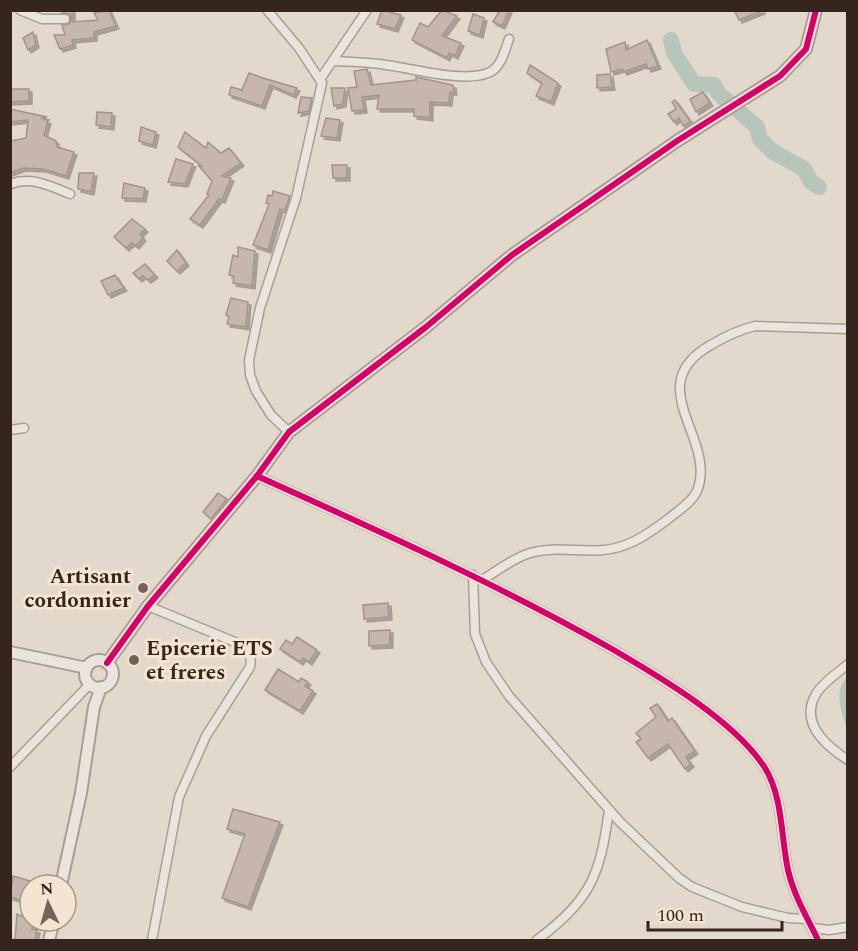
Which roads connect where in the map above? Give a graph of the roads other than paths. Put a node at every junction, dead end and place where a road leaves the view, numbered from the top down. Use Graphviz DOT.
graph roads {
  1 [pos="20,10"];
  2 [pos="267,10"];
  3 [pos="367,10"];
  4 [pos="816,10"];
  5 [pos="65,19"];
  6 [pos="509,39"];
  7 [pos="335,61"];
  8 [pos="321,78"];
  9 [pos="10,184"];
  10 [pos="70,194"];
  11 [pos="848,329"];
  12 [pos="24,428"];
  13 [pos="10,430"];
  14 [pos="289,432"];
  15 [pos="257,476"];
  16 [pos="472,575"];
  17 [pos="482,580"];
  18 [pos="148,606"];
  19 [pos="10,652"];
  20 [pos="107,663"];
  21 [pos="848,664"];
  22 [pos="87,668"];
  23 [pos="90,684"];
  24 [pos="101,687"];
  25 [pos="848,760"];
  26 [pos="10,767"];
  27 [pos="609,810"];
  28 [pos="65,873"];
  29 [pos="807,919"];
  30 [pos="848,927"];
  31 [pos="812,928"];
  32 [pos="152,940"];
  33 [pos="537,940"];
  34 [pos="818,940"];
  1 -- 5 [label="street"];
  2 -- 8 [label="street"];
  3 -- 7 [label="street"];
  4 -- 14 [label="street"];
  6 -- 7 [label="street"];
  7 -- 8 [label="street"];
  8 -- 14 [label="street"];
  9 -- 10 [label="street"];
  11 -- 17 [label="street"];
  12 -- 13 [label="street"];
  14 -- 15 [label="street"];
  15 -- 16 [label="street"];
  15 -- 18 [label="street"];
  16 -- 17 [label="street"];
  16 -- 27 [label="street"];
  17 -- 29 [label="street"];
  18 -- 20 [label="street"];
  18 -- 32 [label="street"];
  19 -- 22 [label="street"];
  20 -- 22 [label="street"];
  20 -- 24 [label="street"];
  21 -- 25 [label="street"];
  22 -- 23 [label="street"];
  23 -- 24 [label="street"];
  23 -- 26 [label="street"];
  24 -- 28 [label="street"];
  27 -- 29 [label="street"];
  27 -- 33 [label="street"];
  29 -- 31 [label="street"];
  30 -- 31 [label="street"];
  31 -- 34 [label="street"];
}
